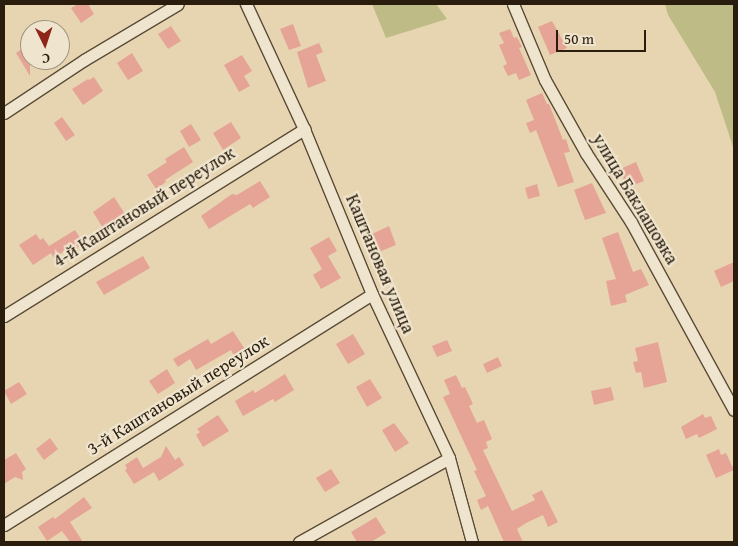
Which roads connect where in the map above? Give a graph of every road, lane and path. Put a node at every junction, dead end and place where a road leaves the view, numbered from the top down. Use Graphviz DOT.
graph roads {
  1 [pos="178,4"];
  2 [pos="246,4"];
  3 [pos="513,4"];
  4 [pos="4,113"];
  5 [pos="304,129"];
  6 [pos="372,294"];
  7 [pos="4,316"];
  8 [pos="734,410"];
  9 [pos="449,458"];
  10 [pos="4,525"];
  11 [pos="299,542"];
  12 [pos="472,542"];
  1 -- 4 [label="street"];
  2 -- 5 [label="street, Каштановая улица"];
  3 -- 8 [label="street, улица Баклашовка"];
  5 -- 6 [label="street, Каштановая улица"];
  5 -- 7 [label="street, 4-й Каштановый переулок"];
  6 -- 9 [label="street, Каштановая улица"];
  6 -- 10 [label="street, 3-й Каштановый переулок"];
  9 -- 11 [label="street"];
  9 -- 12 [label="street, Каштановая улица"];
}
